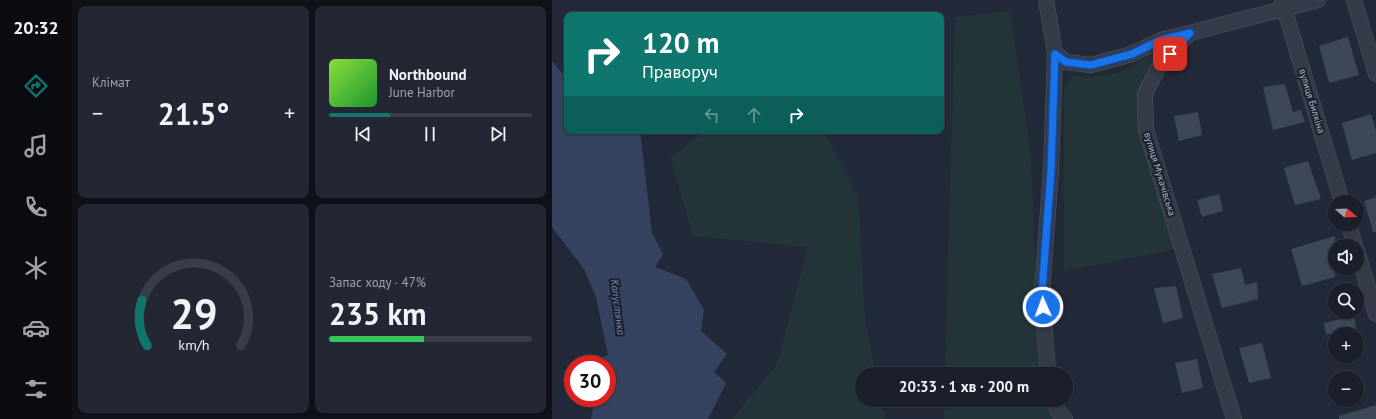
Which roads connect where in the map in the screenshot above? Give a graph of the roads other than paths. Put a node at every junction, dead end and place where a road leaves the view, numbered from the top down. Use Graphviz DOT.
graph roads {
  1 [pos="1046,0"];
  2 [pos="1318,0"];
  3 [pos="1354,0"];
  4 [pos="1283,5"];
  5 [pos="1190,33"];
  6 [pos="1055,54"];
  7 [pos="1376,74"];
  8 [pos="1340,195"];
  9 [pos="1364,274"];
  10 [pos="1376,314"];
  11 [pos="1047,367"];
  12 [pos="1057,407"];
  13 [pos="1065,419"];
  14 [pos="1234,419"];
  1 -- 6 [label="street"];
  2 -- 4 [label="street"];
  3 -- 7 [label="street"];
  4 -- 5 [label="street"];
  4 -- 8 [label="street, вулиця Билкіна"];
  5 -- 6 [label="street"];
  5 -- 14 [label="street, вулиця Мукачівська"];
  6 -- 11 [label="street"];
  9 -- 10 [label="street"];
  12 -- 13 [label="street"];
}
